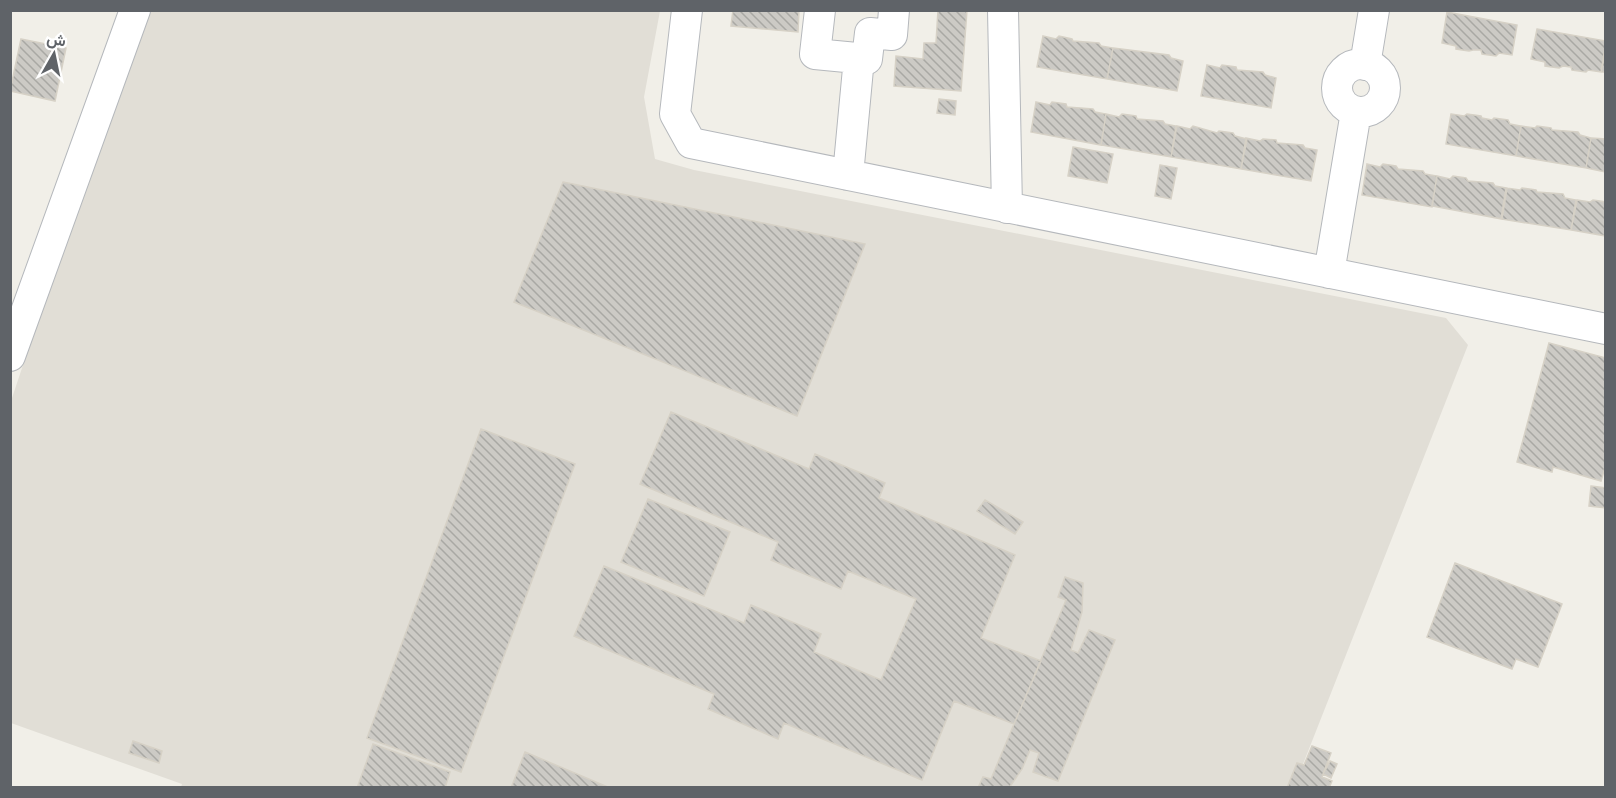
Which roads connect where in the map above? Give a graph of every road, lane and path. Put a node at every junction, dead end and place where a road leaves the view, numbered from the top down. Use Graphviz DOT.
graph roads {
  1 [pos="135,10"];
  2 [pos="687,10"];
  3 [pos="819,10"];
  4 [pos="835,10"];
  5 [pos="894,10"];
  6 [pos="1003,10"];
  7 [pos="1374,10"];
  8 [pos="844,57"];
  9 [pos="848,175"];
  10 [pos="1007,208"];
  11 [pos="1329,273"];
  12 [pos="1605,329"];
  13 [pos="10,356"];
  1 -- 13 [label="street"];
  2 -- 9 [label="street"];
  3 -- 8 [label="street"];
  4 -- 8 [label="street"];
  5 -- 8 [label="street"];
  6 -- 10 [label="street"];
  7 -- 11 [label="street"];
  8 -- 9 [label="street"];
  9 -- 10 [label="street"];
  10 -- 11 [label="street"];
  11 -- 12 [label="street"];
}
